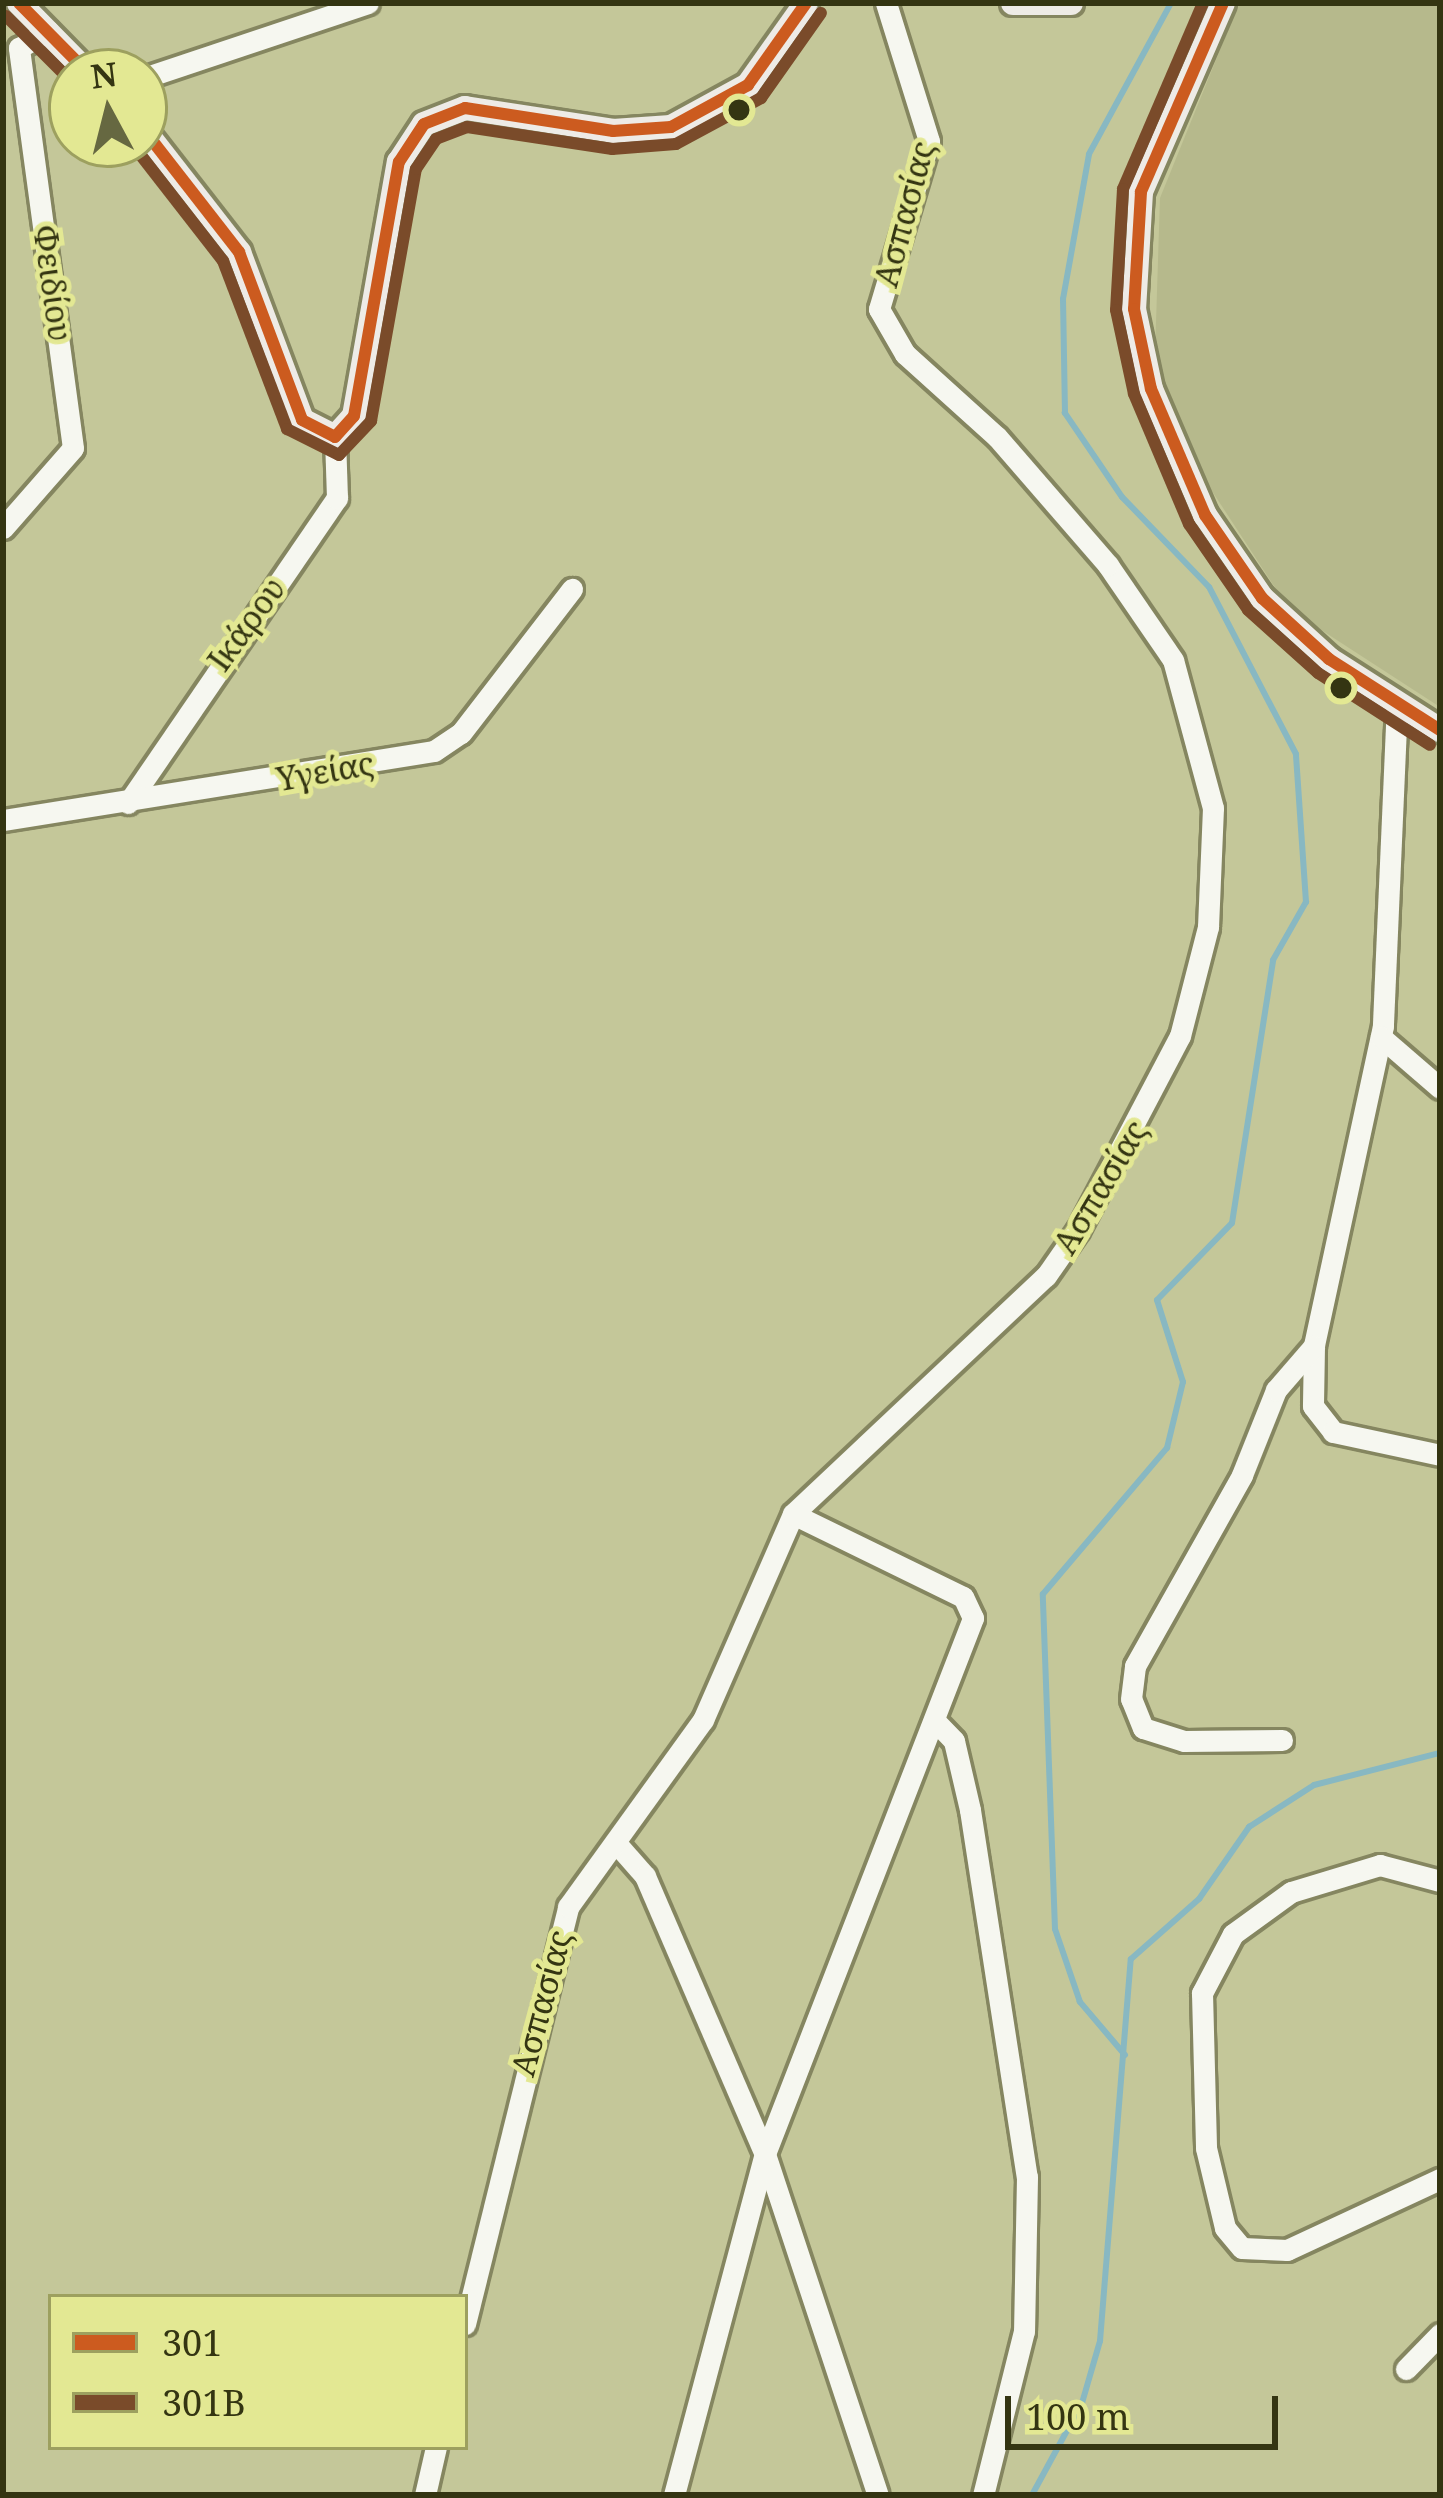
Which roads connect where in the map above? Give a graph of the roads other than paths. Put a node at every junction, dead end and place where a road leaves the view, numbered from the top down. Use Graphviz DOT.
graph roads {
  1 [pos="19,3"];
  2 [pos="368,3"];
  3 [pos="806,3"];
  4 [pos="886,3"];
  5 [pos="1013,3"];
  6 [pos="1071,3"];
  7 [pos="1223,3"];
  8 [pos="48,31"];
  9 [pos="64,48"];
  10 [pos="168,70"];
  11 [pos="168,161"];
  12 [pos="335,437"];
  13 [pos="3,528"];
  14 [pos="572,589"];
  15 [pos="1396,703"];
  16 [pos="1440,730"];
  17 [pos="128,803"];
  18 [pos="3,820"];
  19 [pos="1382,1037"];
  20 [pos="1440,1088"];
  21 [pos="1314,1346"];
  22 [pos="1440,1455"];
  23 [pos="793,1514"];
  24 [pos="934,1720"];
  25 [pos="1282,1740"];
  26 [pos="616,1843"];
  27 [pos="1440,1883"];
  28 [pos="765,2154"];
  29 [pos="1440,2179"];
  30 [pos="468,2311"];
  31 [pos="1440,2334"];
  32 [pos="1406,2368"];
  33 [pos="435,2450"];
  34 [pos="425,2495"];
  35 [pos="674,2495"];
  36 [pos="878,2495"];
  37 [pos="983,2495"];
  1 -- 8 [label="main road"];
  2 -- 10 [label="street"];
  3 -- 12 [label="main road"];
  4 -- 23 [label="street, Ασπασίας"];
  5 -- 6 [label="main road"];
  7 -- 15 [label="main road"];
  8 -- 9 [label="main road"];
  8 -- 13 [label="street, Φειδίου"];
  11 -- 12 [label="main road"];
  12 -- 17 [label="street, Ικάρου"];
  14 -- 17 [label="street, Υγείας"];
  15 -- 16 [label="main road"];
  15 -- 19 [label="street"];
  17 -- 18 [label="street, Υγείας"];
  19 -- 20 [label="street"];
  19 -- 21 [label="street"];
  21 -- 22 [label="street"];
  21 -- 25 [label="street"];
  23 -- 24 [label="street"];
  23 -- 26 [label="street, Ασπασίας"];
  24 -- 28 [label="street"];
  24 -- 37 [label="street"];
  26 -- 28 [label="street"];
  26 -- 30 [label="street, Ασπασίας"];
  27 -- 29 [label="street"];
  28 -- 35 [label="street"];
  28 -- 36 [label="street"];
  31 -- 32 [label="street"];
  33 -- 34 [label="street"];
}
